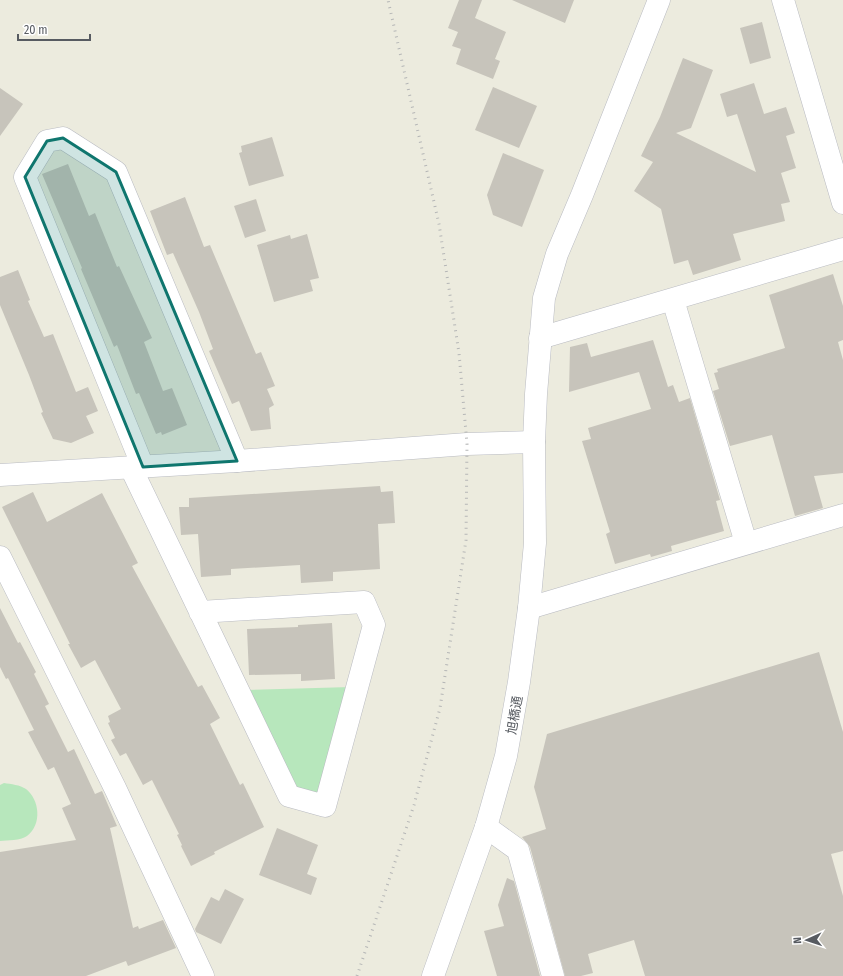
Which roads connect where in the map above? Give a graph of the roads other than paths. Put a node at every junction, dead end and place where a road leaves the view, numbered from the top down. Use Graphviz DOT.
graph roads {
  1 [pos="659,0"];
  2 [pos="783,0"];
  3 [pos="843,204"];
  4 [pos="843,249"];
  5 [pos="673,300"];
  6 [pos="540,338"];
  7 [pos="534,442"];
  8 [pos="238,461"];
  9 [pos="137,468"];
  10 [pos="0,475"];
  11 [pos="843,515"];
  12 [pos="746,543"];
  13 [pos="0,557"];
  14 [pos="529,608"];
  15 [pos="200,612"];
  16 [pos="486,827"];
  17 [pos="203,976"];
  18 [pos="433,976"];
  19 [pos="552,976"];
  1 -- 6 [label="street, 旭橋通"];
  2 -- 3 [label="street"];
  4 -- 5 [label="street"];
  5 -- 6 [label="street"];
  5 -- 12 [label="street"];
  6 -- 7 [label="street, 旭橋通"];
  7 -- 8 [label="street"];
  7 -- 14 [label="street, 旭橋通"];
  8 -- 9 [label="street"];
  8 -- 9 [label="street"];
  9 -- 10 [label="street"];
  9 -- 15 [label="street"];
  11 -- 12 [label="street"];
  12 -- 14 [label="street"];
  13 -- 17 [label="street"];
  14 -- 16 [label="street, 旭橋通"];
  15 -- 15 [label="street"];
  16 -- 18 [label="street, 旭橋通"];
  16 -- 19 [label="street"];
}
